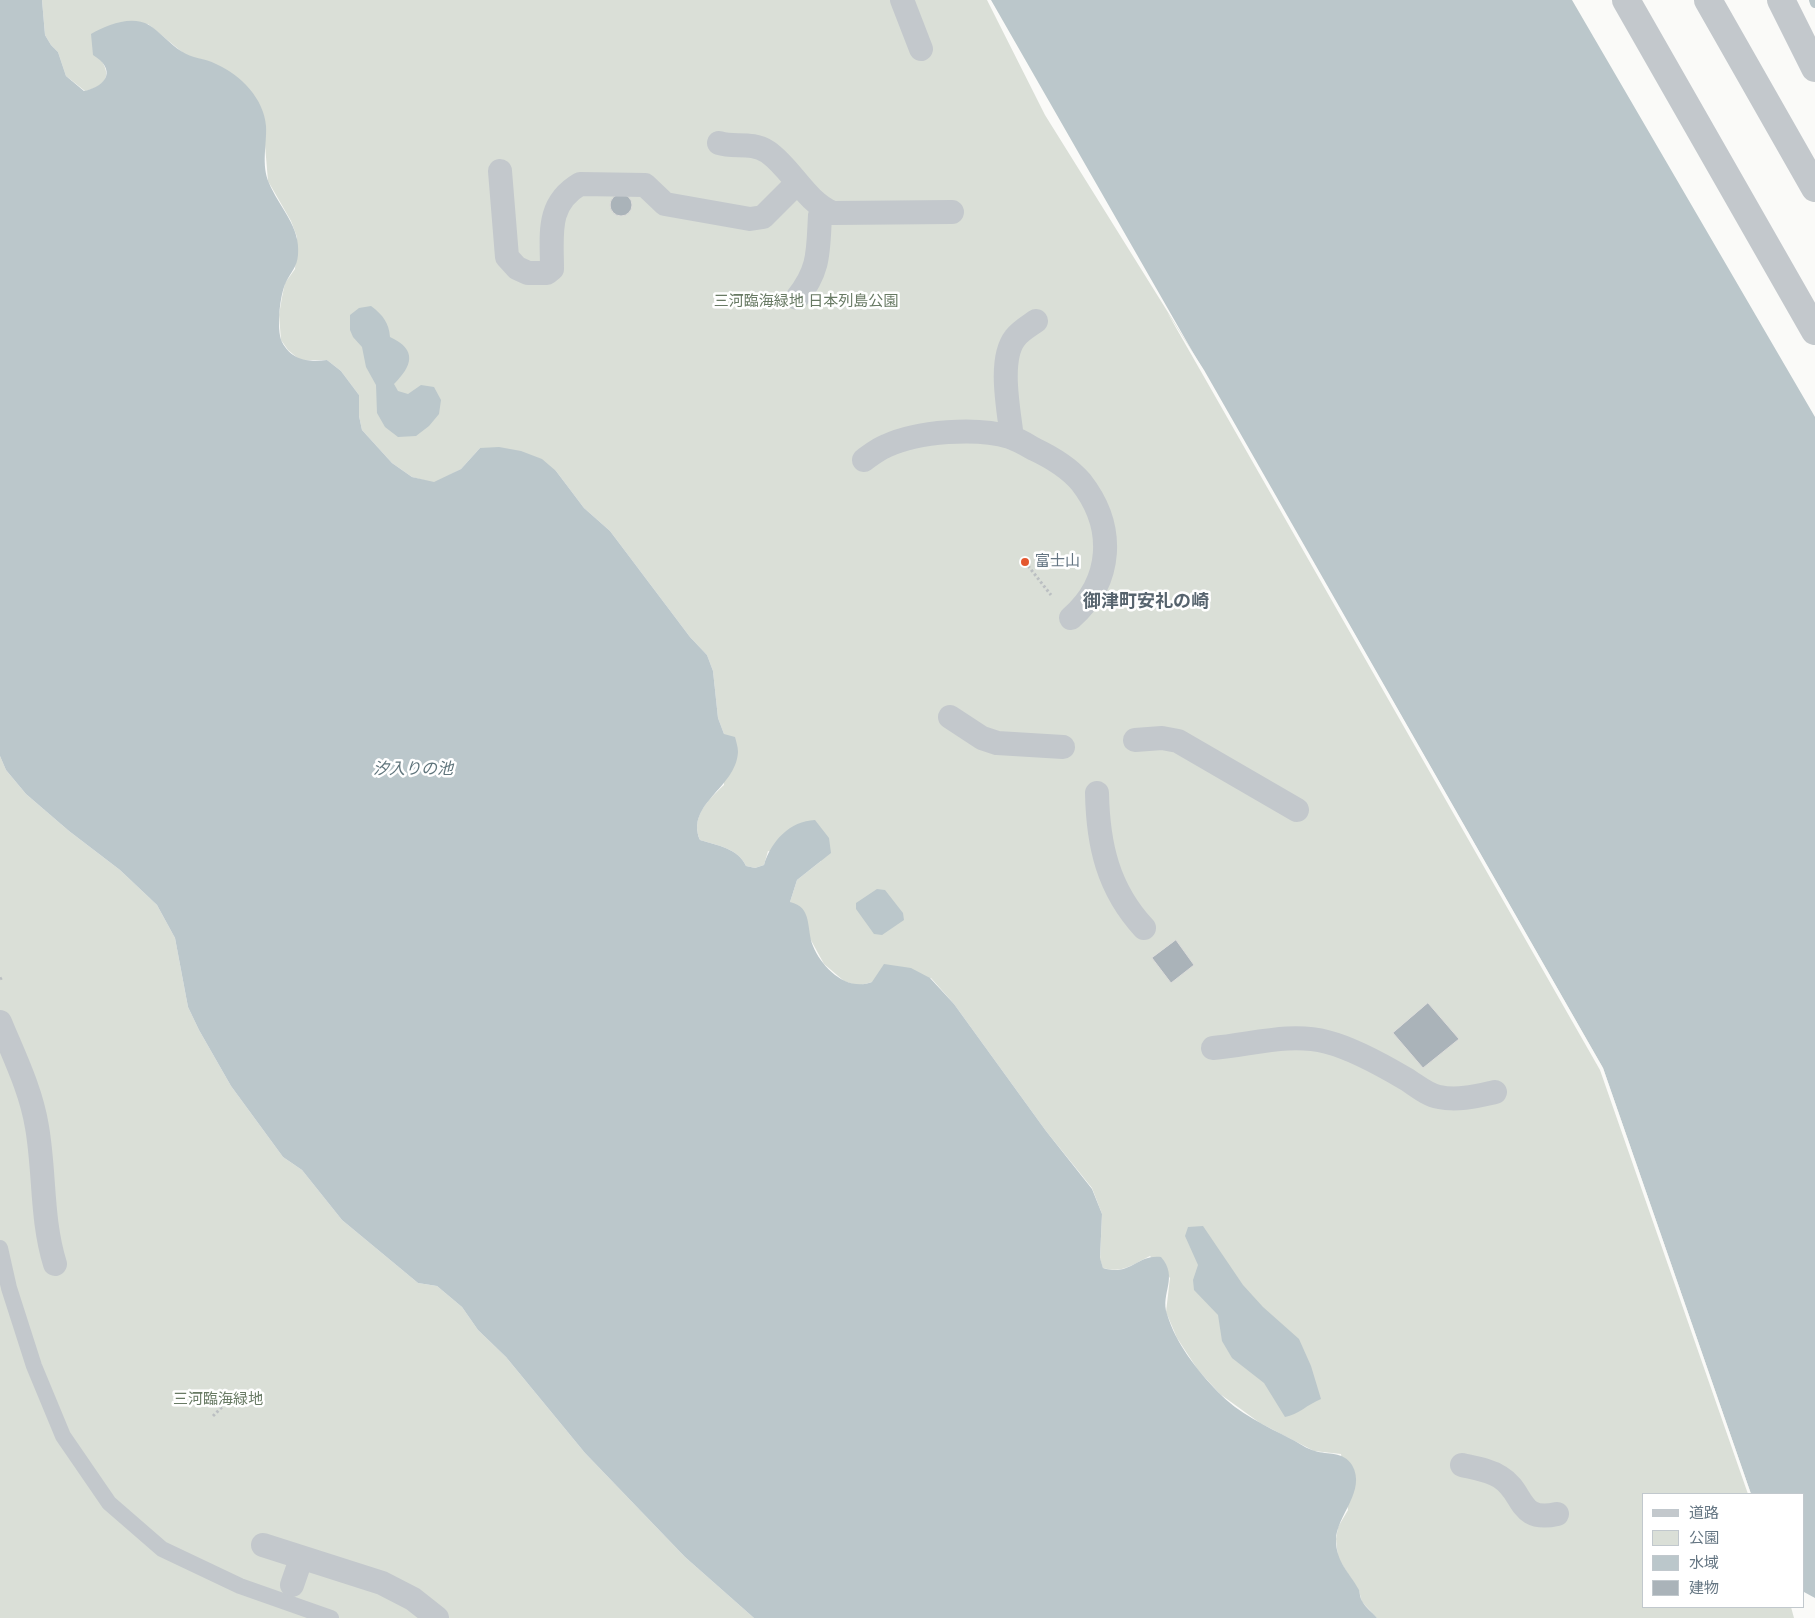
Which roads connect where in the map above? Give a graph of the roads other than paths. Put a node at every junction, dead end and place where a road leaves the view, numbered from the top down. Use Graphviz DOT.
graph roads {
  1 [pos="902,0"];
  2 [pos="1626,0"];
  3 [pos="1708,0"];
  4 [pos="1781,0"];
  5 [pos="921,49"];
  6 [pos="1815,68"];
  7 [pos="719,143"];
  8 [pos="500,171"];
  9 [pos="796,183"];
  10 [pos="1815,188"];
  11 [pos="825,210"];
  12 [pos="952,212"];
  13 [pos="796,298"];
  14 [pos="1036,321"];
  15 [pos="1815,331"];
  16 [pos="1012,438"];
  17 [pos="864,460"];
  18 [pos="1071,618"];
  19 [pos="950,717"];
  20 [pos="1135,740"];
  21 [pos="1063,747"];
  22 [pos="1098,793"];
  23 [pos="1297,810"];
  24 [pos="1144,928"];
  25 [pos="0,1022"];
  26 [pos="1214,1048"];
  27 [pos="1495,1092"];
  28 [pos="0,1248"];
  29 [pos="56,1264"];
  30 [pos="1462,1465"];
  31 [pos="1557,1514"];
  32 [pos="263,1545"];
  33 [pos="301,1558"];
  34 [pos="292,1585"];
  35 [pos="331,1618"];
  36 [pos="437,1618"];
  1 -- 5 [label="street"];
  2 -- 15 [label="street"];
  3 -- 10 [label="street"];
  4 -- 6 [label="street"];
  7 -- 9 [label="street"];
  8 -- 9 [label="street"];
  9 -- 11 [label="street"];
  11 -- 12 [label="street"];
  11 -- 13 [label="street"];
  14 -- 16 [label="street"];
  16 -- 17 [label="street"];
  16 -- 18 [label="street"];
  19 -- 21 [label="street"];
  20 -- 23 [label="street"];
  22 -- 24 [label="street"];
  25 -- 29 [label="street"];
  26 -- 27 [label="street"];
  28 -- 35 [label="lane"];
  30 -- 31 [label="street"];
  32 -- 33 [label="street"];
  33 -- 34 [label="street"];
  33 -- 36 [label="street"];
}
